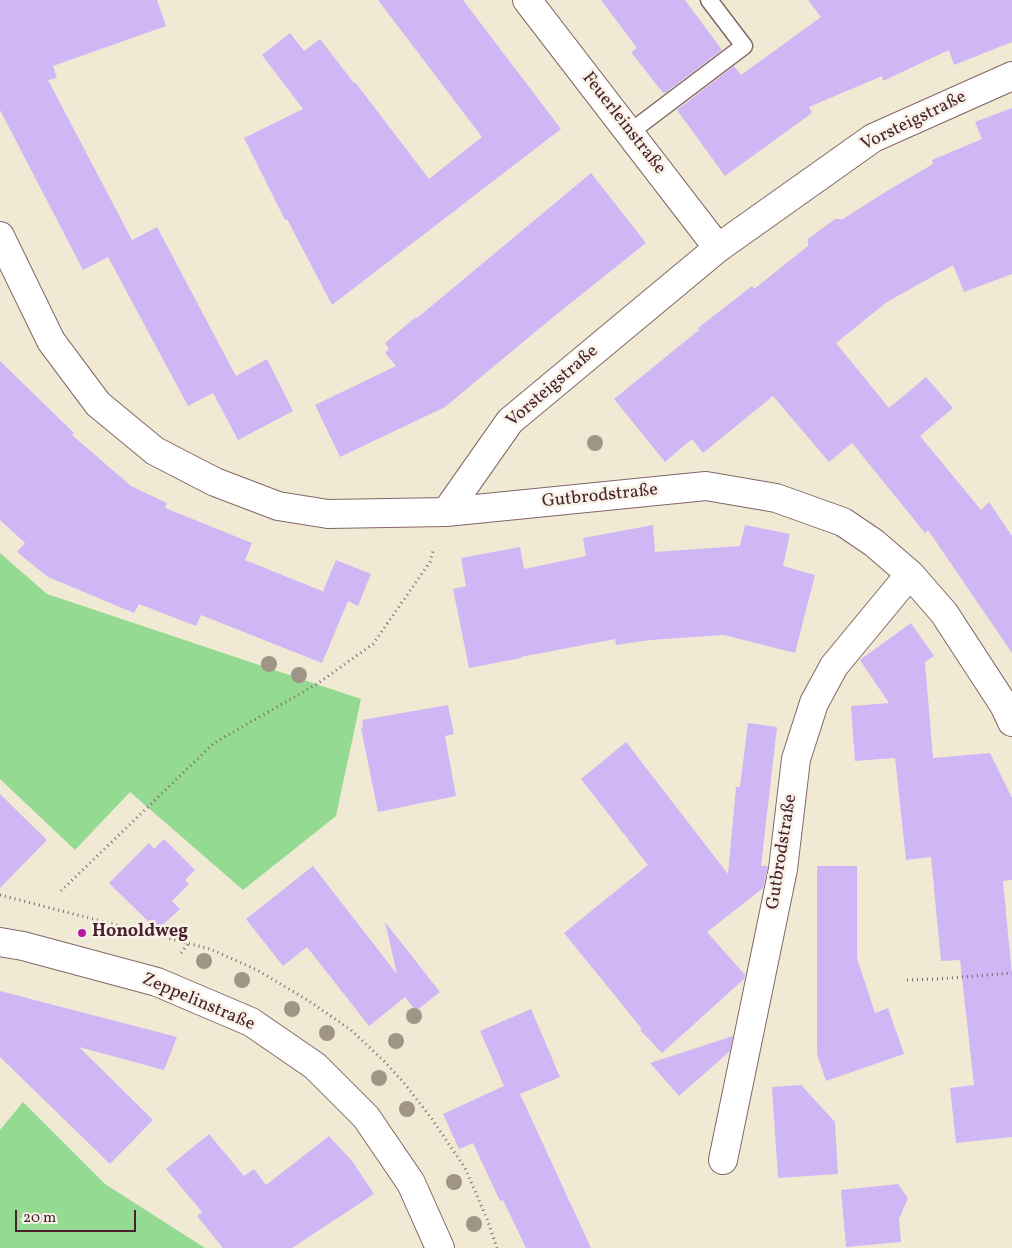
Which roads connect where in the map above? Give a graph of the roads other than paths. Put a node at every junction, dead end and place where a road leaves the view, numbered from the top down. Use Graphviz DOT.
graph roads {
  1 [pos="527,0"];
  2 [pos="709,0"];
  3 [pos="1012,76"];
  4 [pos="629,132"];
  5 [pos="0,236"];
  6 [pos="718,248"];
  7 [pos="446,512"];
  8 [pos="910,574"];
  9 [pos="1012,722"];
  10 [pos="0,942"];
  11 [pos="723,1160"];
  12 [pos="440,1248"];
  1 -- 4 [label="street, Feuerleinstraße"];
  2 -- 4 [label="lane"];
  3 -- 6 [label="street, Vorsteigstraße"];
  4 -- 6 [label="street, Feuerleinstraße"];
  5 -- 7 [label="street"];
  6 -- 7 [label="street, Vorsteigstraße"];
  7 -- 8 [label="street, Gutbrodstraße"];
  8 -- 9 [label="street, Gutbrodstraße"];
  8 -- 11 [label="street, Gutbrodstraße"];
  10 -- 12 [label="street, Zeppelinstraße"];
}
